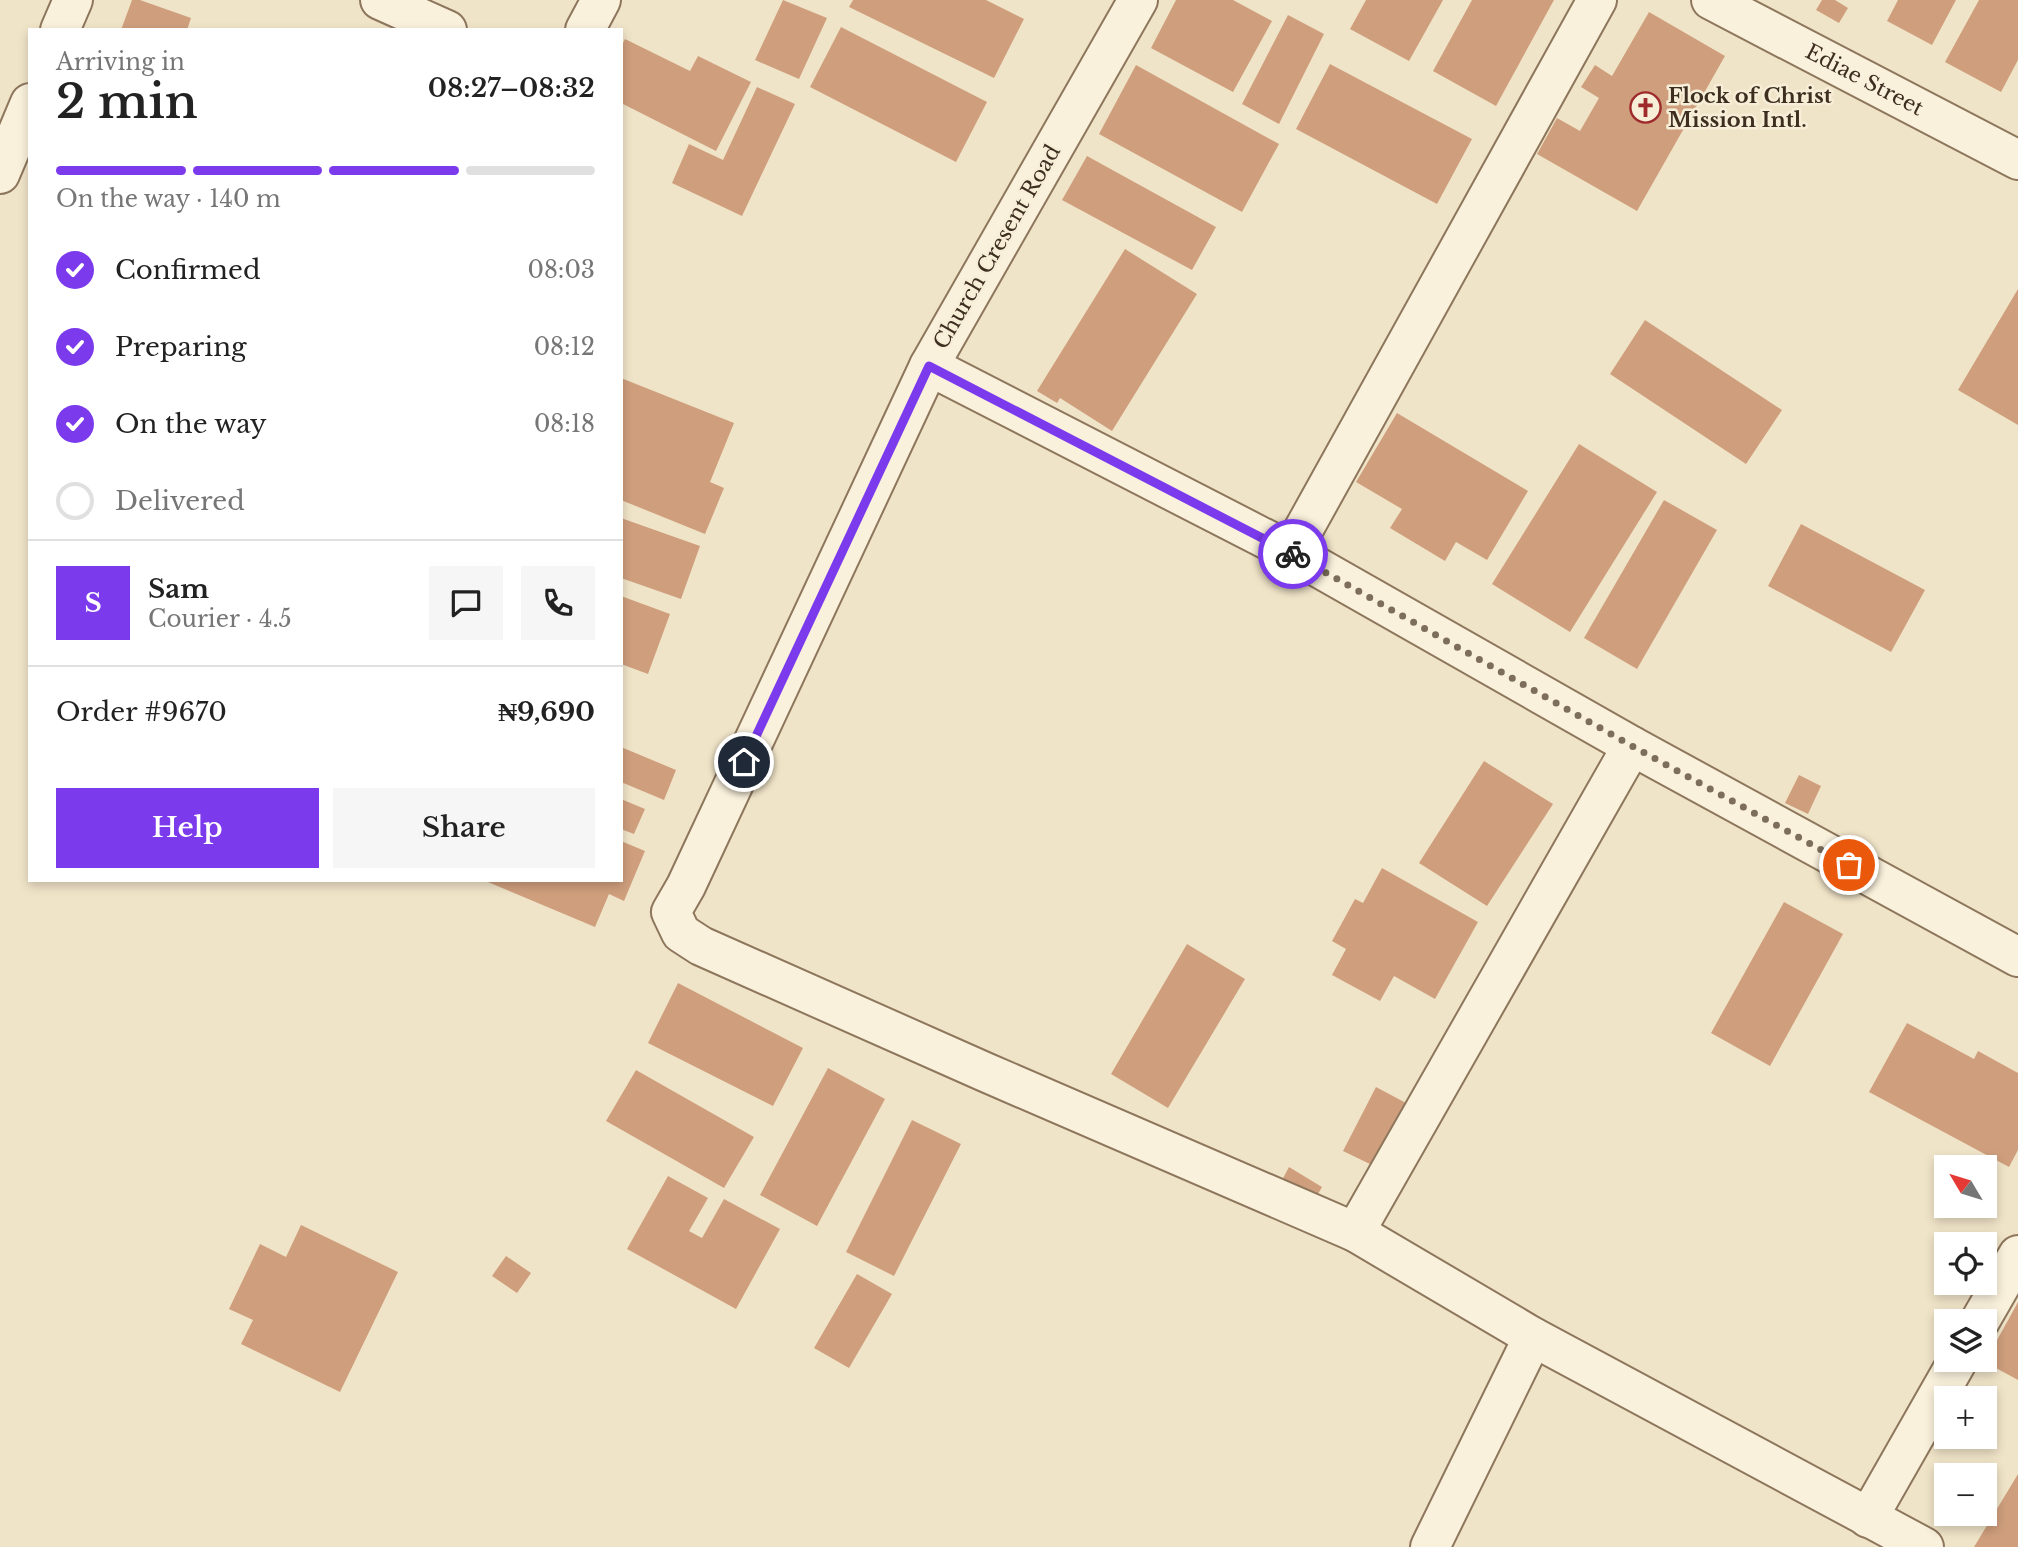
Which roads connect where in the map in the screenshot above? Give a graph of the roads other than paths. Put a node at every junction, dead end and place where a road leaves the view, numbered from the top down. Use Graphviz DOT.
graph roads {
  1 [pos="73,0"];
  2 [pos="380,0"];
  3 [pos="601,0"];
  4 [pos="1138,0"];
  5 [pos="1597,0"];
  6 [pos="1712,0"];
  7 [pos="61,28"];
  8 [pos="443,28"];
  9 [pos="586,28"];
  10 [pos="28,108"];
  11 [pos="2018,160"];
  12 [pos="0,174"];
  13 [pos="929,366"];
  14 [pos="1291,552"];
  15 [pos="1632,746"];
  16 [pos="2018,957"];
  17 [pos="1355,1231"];
  18 [pos="2018,1255"];
  19 [pos="1987,1309"];
  20 [pos="1533,1336"];
  21 [pos="1951,1372"];
  22 [pos="1868,1518"];
  23 [pos="1430,1547"];
  24 [pos="1924,1547"];
  1 -- 7 [label="street"];
  2 -- 8 [label="street"];
  3 -- 9 [label="street"];
  4 -- 13 [label="street, Church Cresent Road"];
  5 -- 14 [label="street"];
  6 -- 11 [label="street, Ediae Street"];
  10 -- 12 [label="street"];
  13 -- 14 [label="street"];
  13 -- 17 [label="street, Church Cresent Road"];
  14 -- 15 [label="street"];
  15 -- 16 [label="street"];
  15 -- 17 [label="street"];
  17 -- 20 [label="street"];
  18 -- 19 [label="street"];
  20 -- 22 [label="street"];
  20 -- 23 [label="street"];
  21 -- 22 [label="street"];
  22 -- 24 [label="street"];
}
